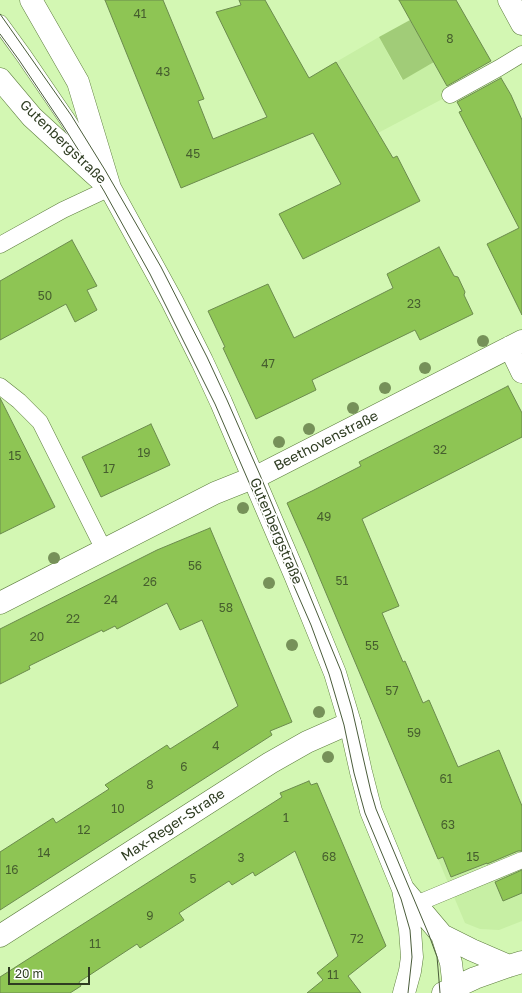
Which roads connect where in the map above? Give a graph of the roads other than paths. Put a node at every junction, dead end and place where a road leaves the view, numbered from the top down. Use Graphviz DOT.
graph roads {
  1 [pos="31,0"];
  2 [pos="509,0"];
  3 [pos="0,24"];
  4 [pos="522,24"];
  5 [pos="522,54"];
  6 [pos="0,78"];
  7 [pos="450,95"];
  8 [pos="110,188"];
  9 [pos="0,245"];
  10 [pos="516,344"];
  11 [pos="522,372"];
  12 [pos="0,386"];
  13 [pos="254,478"];
  14 [pos="104,550"];
  15 [pos="0,602"];
  16 [pos="350,723"];
  17 [pos="522,860"];
  18 [pos="410,897"];
  19 [pos="442,935"];
  20 [pos="0,936"];
  21 [pos="515,964"];
  22 [pos="450,991"];
  23 [pos="404,993"];
  1 -- 8 [label="street, Gutenbergstraße"];
  2 -- 4 [label="street"];
  3 -- 8 [label="lane"];
  5 -- 7 [label="lane"];
  6 -- 8 [label="street, Gutenbergstraße"];
  8 -- 9 [label="lane"];
  8 -- 13 [label="street, Gutenbergstraße"];
  10 -- 11 [label="street"];
  10 -- 13 [label="street, Beethovenstraße"];
  12 -- 14 [label="lane"];
  13 -- 14 [label="street, Beethovenstraße"];
  13 -- 16 [label="street, Gutenbergstraße"];
  14 -- 15 [label="street, Beethovenstraße"];
  16 -- 18 [label="street, Gutenbergstraße"];
  16 -- 20 [label="street, Max-Reger-Straße"];
  17 -- 18 [label="lane"];
  18 -- 19 [label="street, Gutenbergstraße"];
  18 -- 23 [label="street, Gutenbergstraße"];
  19 -- 21 [label="street, Gutenbergstraße"];
  19 -- 22 [label="street, Gutenbergstraße"];
  21 -- 22 [label="street"];
}
